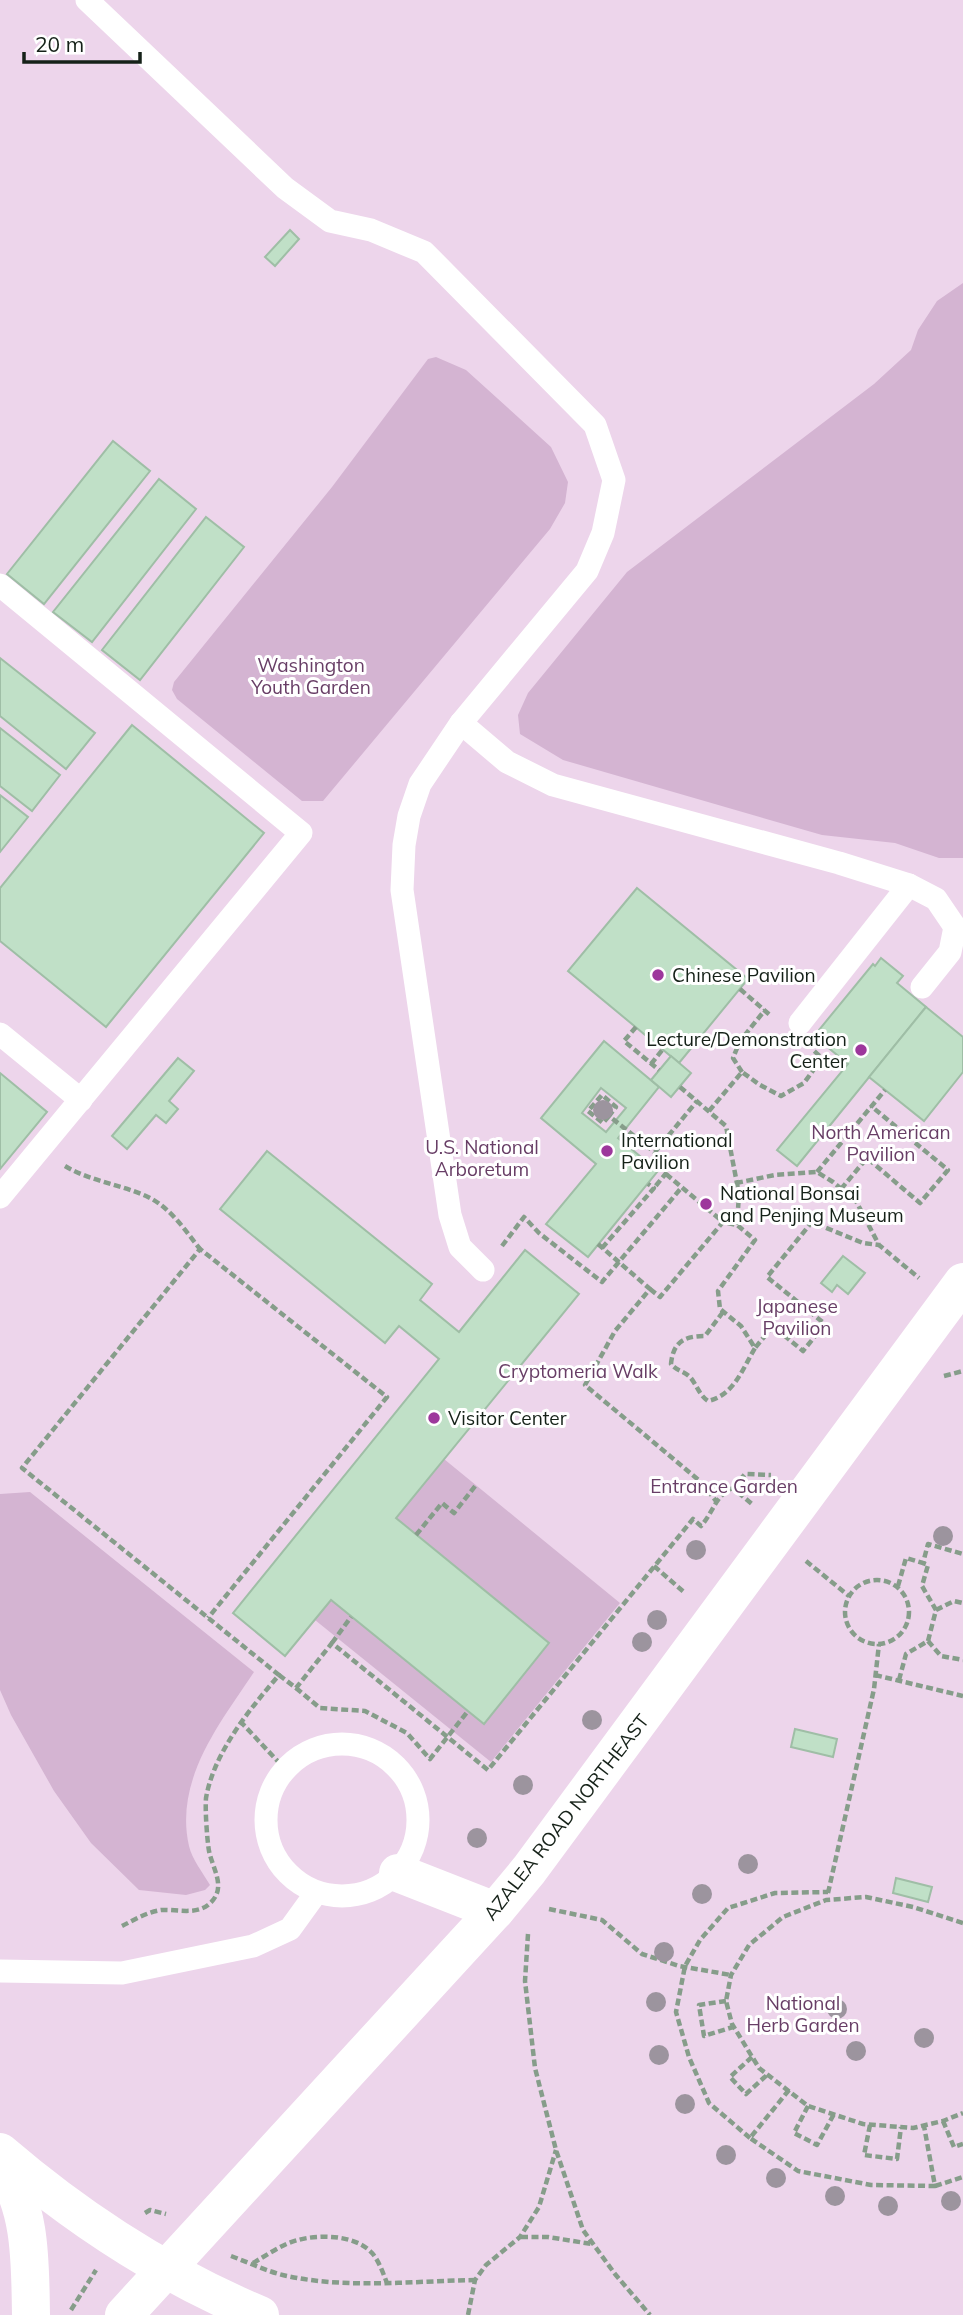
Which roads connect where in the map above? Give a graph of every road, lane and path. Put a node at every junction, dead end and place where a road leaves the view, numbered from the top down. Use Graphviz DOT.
graph roads {
  1 [pos="87,0"];
  2 [pos="0,585"];
  3 [pos="461,723"];
  4 [pos="909,885"];
  5 [pos="959,928"];
  6 [pos="922,987"];
  7 [pos="765,1010"];
  8 [pos="636,1027"];
  9 [pos="802,1033"];
  10 [pos="0,1034"];
  11 [pos="663,1049"];
  12 [pos="651,1064"];
  13 [pos="659,1070"];
  14 [pos="742,1072"];
  15 [pos="680,1087"];
  16 [pos="885,1090"];
  17 [pos="81,1100"];
  18 [pos="697,1101"];
  19 [pos="871,1106"];
  20 [pos="709,1111"];
  21 [pos="609,1116"];
  22 [pos="39,1150"];
  23 [pos="655,1152"];
  24 [pos="817,1172"];
  25 [pos="666,1174"];
  26 [pos="736,1183"];
  27 [pos="648,1184"];
  28 [pos="682,1187"];
  29 [pos="654,1188"];
  30 [pos="841,1189"];
  31 [pos="0,1197"];
  32 [pos="723,1222"];
  33 [pos="737,1225"];
  34 [pos="879,1245"];
  35 [pos="200,1249"];
  36 [pos="619,1262"];
  37 [pos="483,1270"];
  38 [pos="650,1289"];
  39 [pos="956,1291"];
  40 [pos="723,1311"];
  41 [pos="755,1348"];
  42 [pos="477,1485"];
  43 [pos="744,1497"];
  44 [pos="716,1501"];
  45 [pos="416,1535"];
  46 [pos="795,1553"];
  47 [pos="963,1554"];
  48 [pos="923,1563"];
  49 [pos="654,1566"];
  50 [pos="898,1586"];
  51 [pos="849,1597"];
  52 [pos="691,1598"];
  53 [pos="963,1603"];
  54 [pos="936,1611"];
  55 [pos="351,1617"];
  56 [pos="208,1618"];
  57 [pos="928,1641"];
  58 [pos="332,1643"];
  59 [pos="879,1644"];
  60 [pos="963,1660"];
  61 [pos="279,1675"];
  62 [pos="875,1675"];
  63 [pos="899,1680"];
  64 [pos="296,1688"];
  65 [pos="963,1696"];
  66 [pos="468,1711"];
  67 [pos="240,1721"];
  68 [pos="448,1737"];
  69 [pos="285,1769"];
  70 [pos="398,1872"];
  71 [pos="828,1892"];
  72 [pos="316,1893"];
  73 [pos="826,1900"];
  74 [pos="512,1913"];
  75 [pos="963,1923"];
  76 [pos="122,1926"];
  77 [pos="685,1966"];
  78 [pos="0,1971"];
  79 [pos="731,1975"];
  80 [pos="726,2001"];
  81 [pos="734,2027"];
  82 [pos="752,2057"];
  83 [pos="768,2074"];
  84 [pos="789,2090"];
  85 [pos="808,2106"];
  86 [pos="963,2113"];
  87 [pos="834,2114"];
  88 [pos="943,2122"];
  89 [pos="870,2124"];
  90 [pos="924,2126"];
  91 [pos="901,2127"];
  92 [pos="750,2138"];
  93 [pos="963,2144"];
  94 [pos="556,2150"];
  95 [pos="0,2152"];
  96 [pos="0,2164"];
  97 [pos="963,2177"];
  98 [pos="935,2186"];
  99 [pos="520,2237"];
  100 [pos="593,2245"];
  101 [pos="221,2251"];
  102 [pos="100,2263"];
  103 [pos="252,2263"];
  104 [pos="166,2269"];
  105 [pos="475,2280"];
  106 [pos="387,2283"];
  107 [pos="31,2315"];
  108 [pos="66,2315"];
  109 [pos="124,2315"];
  110 [pos="260,2315"];
  111 [pos="468,2315"];
  112 [pos="650,2315"];
  1 -- 3 [label="lane"];
  2 -- 17 [label="lane"];
  3 -- 4 [label="lane"];
  3 -- 37 [label="lane"];
  4 -- 5 [label="lane"];
  4 -- 9 [label="lane"];
  5 -- 6 [label="lane"];
  7 -- 14 [label="path"];
  8 -- 12 [label="path"];
  9 -- 14 [label="path"];
  10 -- 17 [label="lane"];
  11 -- 12 [label="path"];
  12 -- 13 [label="path"];
  14 -- 20 [label="path"];
  15 -- 18 [label="path"];
  16 -- 19 [label="path"];
  17 -- 22 [label="lane"];
  18 -- 20 [label="path"];
  18 -- 23 [label="path"];
  19 -- 24 [label="path"];
  19 -- 30 [label="path"];
  20 -- 26 [label="path"];
  21 -- 21 [label="path"];
  21 -- 23 [label="path"];
  22 -- 31 [label="lane"];
  22 -- 35 [label="path"];
  23 -- 25 [label="path"];
  24 -- 26 [label="path"];
  24 -- 30 [label="path"];
  25 -- 28 [label="path"];
  25 -- 29 [label="path"];
  26 -- 33 [label="path"];
  27 -- 29 [label="path"];
  28 -- 32 [label="path"];
  28 -- 36 [label="path"];
  29 -- 36 [label="path"];
  30 -- 34 [label="path"];
  32 -- 33 [label="path"];
  32 -- 38 [label="path"];
  33 -- 40 [label="path"];
  34 -- 39 [label="path"];
  34 -- 41 [label="path"];
  35 -- 56 [label="path"];
  35 -- 56 [label="path"];
  36 -- 37 [label="path"];
  36 -- 38 [label="path"];
  38 -- 44 [label="path"];
  39 -- 74 [label="street, AZALEA ROAD NORTHEAST"];
  40 -- 41 [label="path"];
  40 -- 41 [label="path"];
  42 -- 45 [label="path"];
  43 -- 44 [label="path"];
  44 -- 49 [label="path"];
  46 -- 51 [label="path"];
  47 -- 48 [label="path"];
  48 -- 50 [label="path"];
  48 -- 54 [label="path"];
  49 -- 52 [label="path"];
  49 -- 68 [label="path"];
  50 -- 51 [label="path"];
  50 -- 59 [label="path"];
  51 -- 59 [label="path"];
  53 -- 54 [label="path"];
  54 -- 57 [label="path"];
  55 -- 58 [label="path"];
  56 -- 61 [label="path"];
  57 -- 60 [label="path"];
  57 -- 63 [label="path"];
  58 -- 64 [label="path"];
  58 -- 68 [label="path"];
  59 -- 62 [label="path"];
  61 -- 64 [label="path"];
  61 -- 67 [label="path"];
  62 -- 63 [label="path"];
  62 -- 71 [label="path"];
  63 -- 65 [label="path"];
  64 -- 68 [label="path"];
  66 -- 68 [label="path"];
  67 -- 69 [label="path"];
  67 -- 76 [label="path"];
  69 -- 70 [label="lane"];
  69 -- 72 [label="lane"];
  70 -- 72 [label="lane"];
  70 -- 74 [label="street"];
  71 -- 73 [label="path"];
  71 -- 77 [label="path"];
  72 -- 78 [label="lane"];
  73 -- 75 [label="path"];
  73 -- 79 [label="path"];
  74 -- 77 [label="path"];
  74 -- 94 [label="path"];
  74 -- 104 [label="street, AZALEA ROAD NORTHEAST"];
  77 -- 79 [label="path"];
  77 -- 92 [label="path"];
  79 -- 80 [label="path"];
  80 -- 81 [label="path"];
  80 -- 81 [label="path"];
  81 -- 82 [label="path"];
  82 -- 83 [label="path"];
  82 -- 83 [label="path"];
  83 -- 84 [label="path"];
  84 -- 85 [label="path"];
  84 -- 92 [label="path"];
  85 -- 87 [label="path"];
  85 -- 87 [label="path"];
  86 -- 88 [label="path"];
  87 -- 89 [label="path"];
  88 -- 90 [label="path"];
  88 -- 93 [label="path"];
  89 -- 91 [label="path"];
  89 -- 91 [label="path"];
  90 -- 91 [label="path"];
  90 -- 98 [label="path"];
  92 -- 98 [label="path"];
  94 -- 99 [label="path"];
  94 -- 100 [label="path"];
  95 -- 104 [label="street"];
  96 -- 107 [label="street"];
  97 -- 98 [label="path"];
  99 -- 100 [label="path"];
  99 -- 105 [label="path"];
  100 -- 112 [label="path"];
  101 -- 103 [label="path"];
  102 -- 108 [label="path"];
  103 -- 106 [label="path"];
  103 -- 106 [label="path"];
  104 -- 109 [label="street, AZALEA ROAD NORTHEAST"];
  104 -- 110 [label="street"];
  105 -- 106 [label="path"];
  105 -- 111 [label="path"];
}
